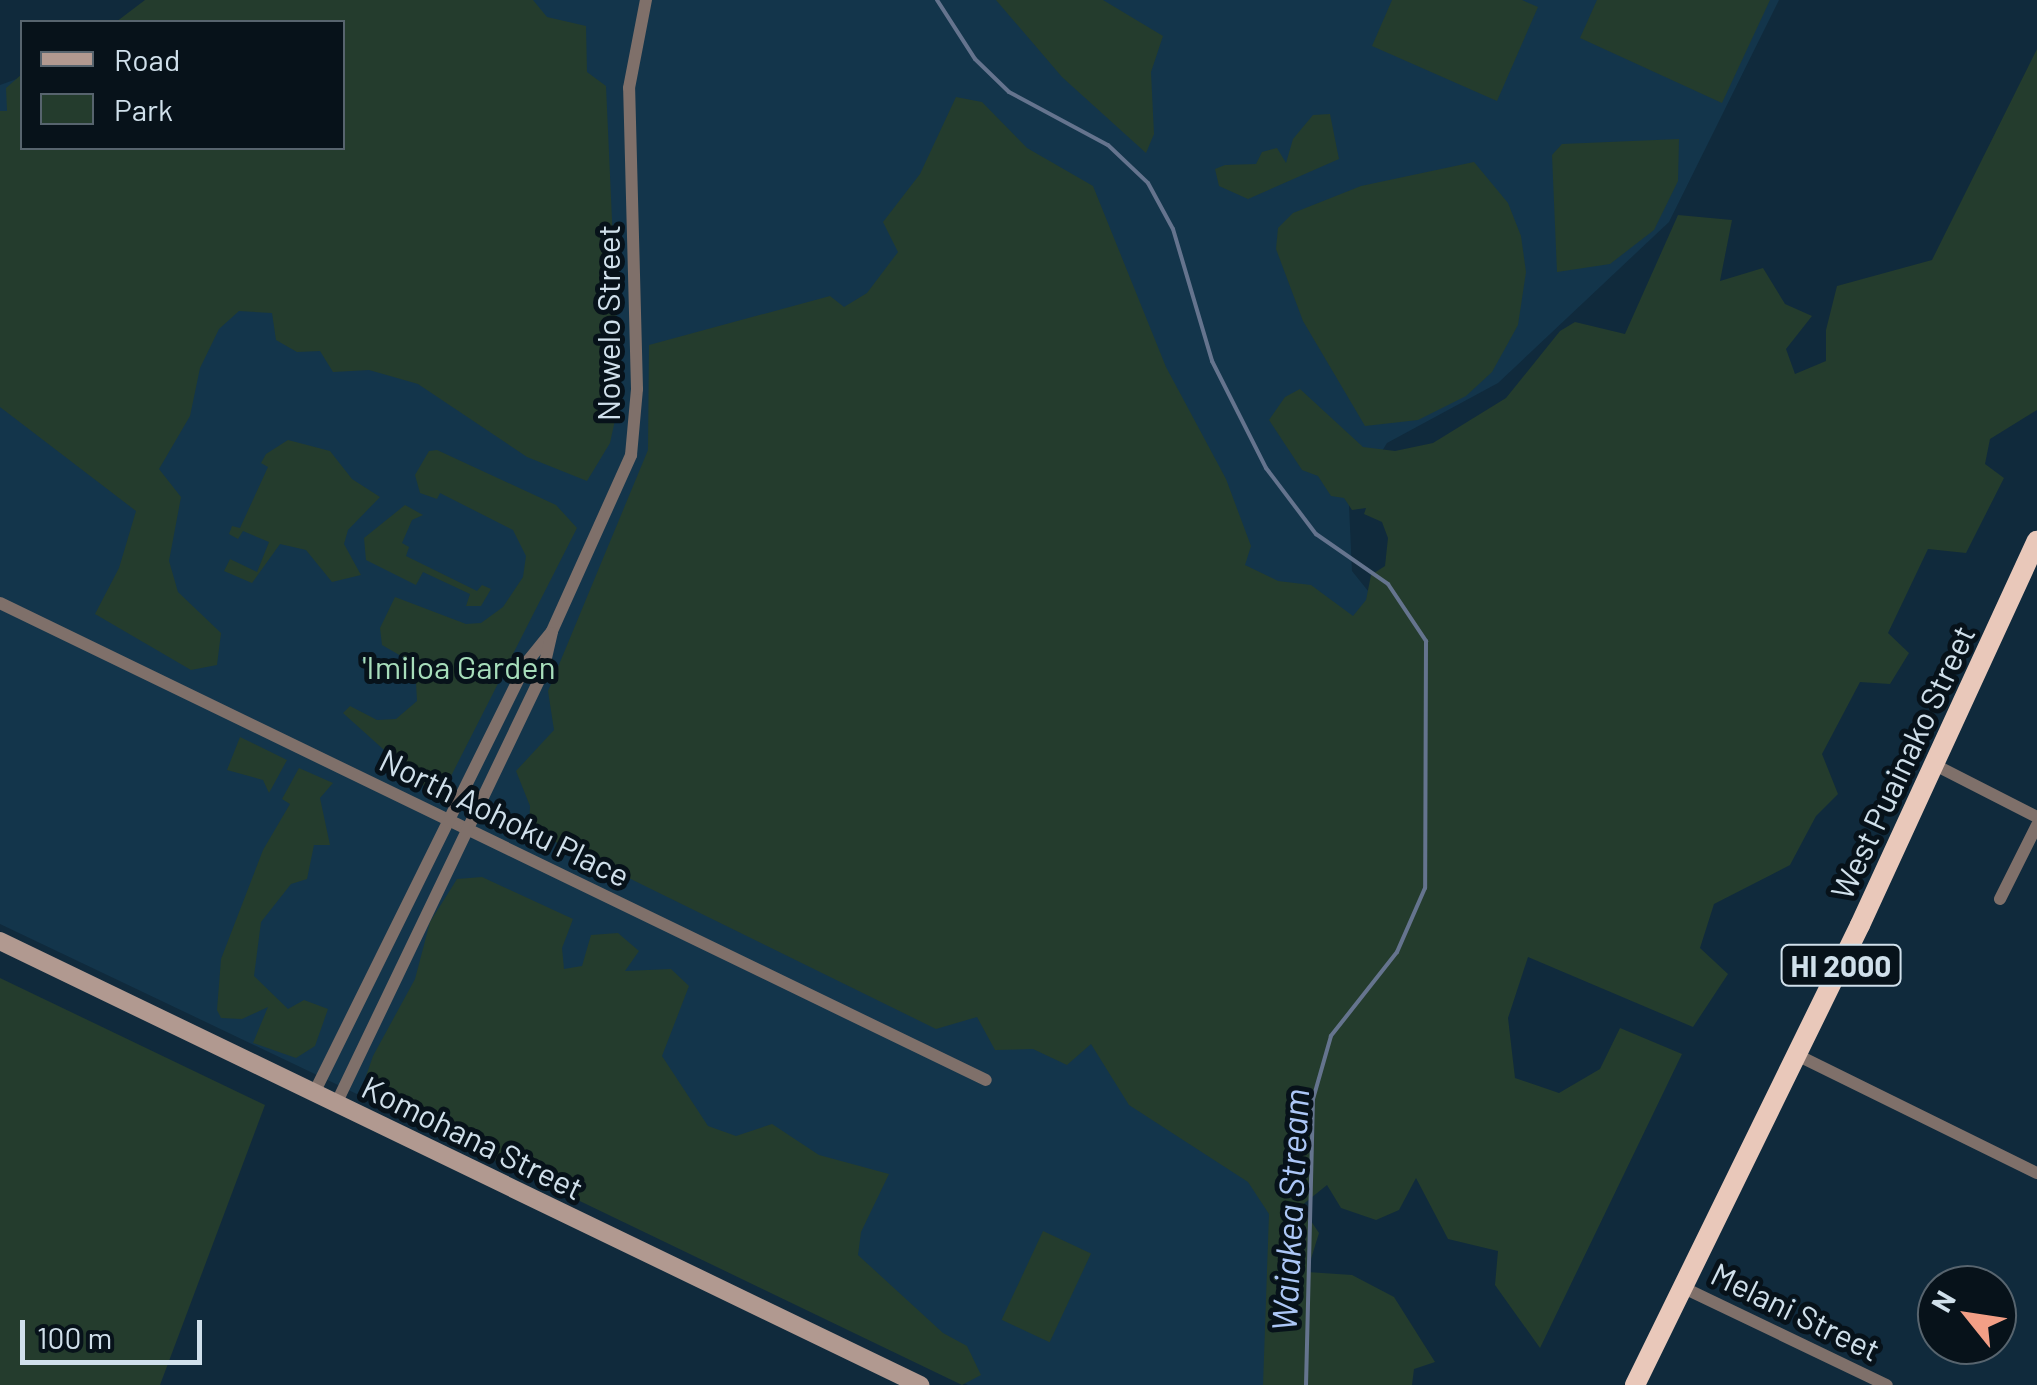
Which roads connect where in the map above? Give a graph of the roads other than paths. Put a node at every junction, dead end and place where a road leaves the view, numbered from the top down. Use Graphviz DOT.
graph roads {
  1 [pos="646,0"];
  2 [pos="2037,540"];
  3 [pos="0,604"];
  4 [pos="552,630"];
  5 [pos="1933,764"];
  6 [pos="2037,821"];
  7 [pos="450,822"];
  8 [pos="468,830"];
  9 [pos="2000,899"];
  10 [pos="0,941"];
  11 [pos="1797,1054"];
  12 [pos="986,1080"];
  13 [pos="314,1094"];
  14 [pos="336,1104"];
  15 [pos="2037,1173"];
  16 [pos="1682,1287"];
  17 [pos="920,1385"];
  18 [pos="1635,1385"];
  19 [pos="1887,1385"];
  1 -- 4 [label="street, Nowelo Street"];
  2 -- 5 [label="highway, West Puainako Street / HI 2000"];
  3 -- 7 [label="street, North Aohoku Place"];
  4 -- 7 [label="street, Nowelo Street"];
  4 -- 8 [label="street, Nowelo Street"];
  5 -- 6 [label="street"];
  5 -- 11 [label="highway, West Puainako Street / HI 2000"];
  6 -- 9 [label="street"];
  7 -- 8 [label="street, North Aohoku Place"];
  7 -- 13 [label="street, Nowelo Street"];
  8 -- 12 [label="street, North Aohoku Place"];
  8 -- 14 [label="street, Nowelo Street"];
  10 -- 13 [label="main road, Komohana Street"];
  11 -- 15 [label="street"];
  11 -- 16 [label="highway, West Puainako Street / HI 2000"];
  13 -- 14 [label="main road, Komohana Street"];
  14 -- 17 [label="main road, Komohana Street"];
  16 -- 18 [label="highway, West Puainako Street / HI 2000"];
  16 -- 19 [label="street, Melani Street"];
}
